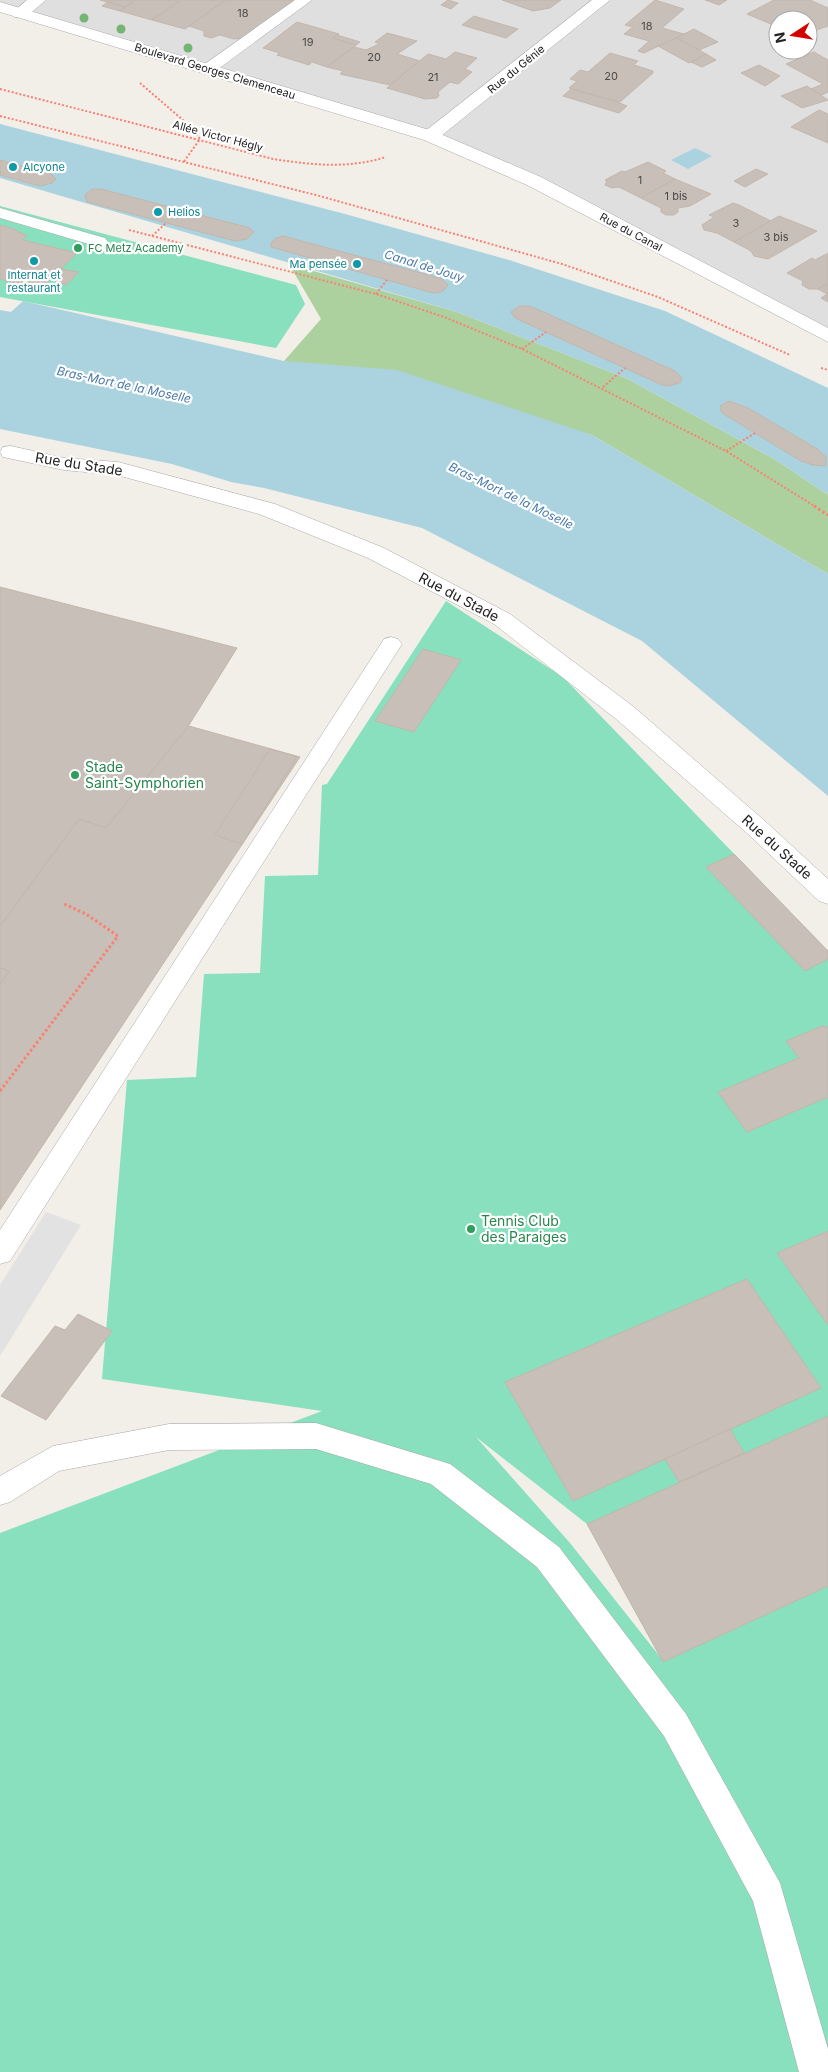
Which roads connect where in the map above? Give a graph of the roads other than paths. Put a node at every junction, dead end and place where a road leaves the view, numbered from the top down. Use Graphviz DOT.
graph roads {
  1 [pos="38,0"];
  2 [pos="305,0"];
  3 [pos="602,0"];
  4 [pos="0,7"];
  5 [pos="20,13"];
  6 [pos="208,69"];
  7 [pos="430,136"];
  8 [pos="0,213"];
  9 [pos="99,242"];
  10 [pos="828,336"];
  11 [pos="11,452"];
  12 [pos="391,644"];
  13 [pos="828,894"];
  14 [pos="0,1253"];
  15 [pos="0,1492"];
  16 [pos="817,2072"];
  1 -- 5 [label="street"];
  2 -- 6 [label="lane"];
  3 -- 7 [label="street, Rue du Génie"];
  4 -- 5 [label="street, Boulevard Georges Clemenceau"];
  5 -- 6 [label="street, Boulevard Georges Clemenceau"];
  6 -- 7 [label="street, Boulevard Georges Clemenceau"];
  7 -- 10 [label="street, Rue du Canal"];
  8 -- 9 [label="lane"];
  11 -- 13 [label="street, Rue du Stade"];
  12 -- 14 [label="lane"];
  15 -- 16 [label="lane"];
}
